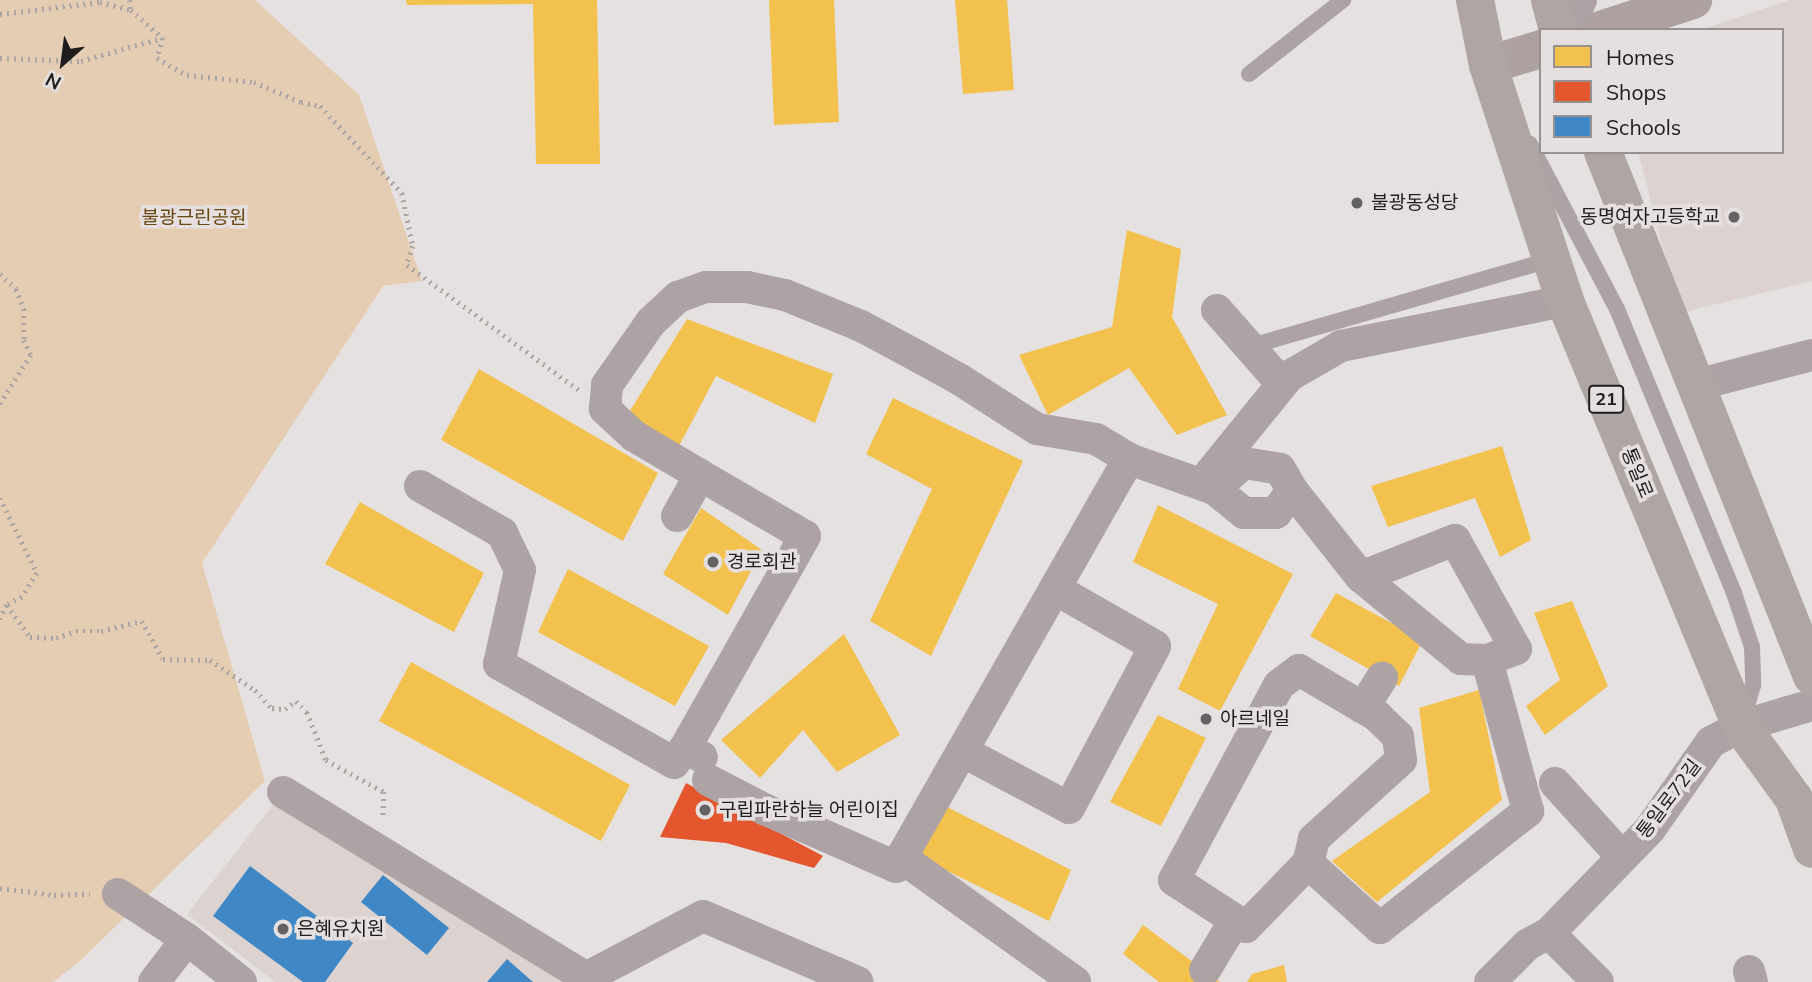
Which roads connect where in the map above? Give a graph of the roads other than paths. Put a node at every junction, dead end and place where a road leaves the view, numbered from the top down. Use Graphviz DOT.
graph roads {
  1 [pos="1343,0"];
  2 [pos="1475,0"];
  3 [pos="1550,0"];
  4 [pos="1581,0"];
  5 [pos="1693,0"];
  6 [pos="1557,28"];
  7 [pos="1568,28"];
  8 [pos="1606,28"];
  9 [pos="1539,50"];
  10 [pos="1488,65"];
  11 [pos="1249,74"];
  12 [pos="1605,154"];
  13 [pos="1552,259"];
  14 [pos="1566,301"];
  15 [pos="1217,310"];
  16 [pos="1248,347"];
  17 [pos="1812,355"];
  18 [pos="1282,384"];
  19 [pos="1696,385"];
  20 [pos="1129,459"];
  21 [pos="700,475"];
  22 [pos="420,486"];
  23 [pos="1214,489"];
  24 [pos="1292,490"];
  25 [pos="677,516"];
  26 [pos="1361,577"];
  27 [pos="1055,589"];
  28 [pos="1487,660"];
  29 [pos="1812,676"];
  30 [pos="1382,677"];
  31 [pos="1812,705"];
  32 [pos="1363,708"];
  33 [pos="1741,726"];
  34 [pos="685,748"];
  35 [pos="962,751"];
  36 [pos="708,780"];
  37 [pos="750,782"];
  38 [pos="1555,783"];
  39 [pos="282,792"];
  40 [pos="1803,797"];
  41 [pos="1812,849"];
  42 [pos="1622,857"];
  43 [pos="902,858"];
  44 [pos="1308,863"];
  45 [pos="118,894"];
  46 [pos="1235,920"];
  47 [pos="1549,933"];
  48 [pos="187,939"];
  49 [pos="1205,970"];
  50 [pos="154,982"];
  51 [pos="241,982"];
  52 [pos="858,982"];
  53 [pos="1074,982"];
  54 [pos="1489,982"];
  55 [pos="1598,982"];
  1 -- 11 [label="lane"];
  2 -- 10 [label="main road, 통일로 / 21"];
  3 -- 6 [label="main road"];
  4 -- 7 [label="street"];
  5 -- 8 [label="street"];
  9 -- 10 [label="street"];
  10 -- 13 [label="main road, 통일로 / 21"];
  10 -- 33 [label="lane"];
  12 -- 19 [label="main road"];
  13 -- 14 [label="main road, 통일로 / 21"];
  13 -- 16 [label="lane"];
  14 -- 18 [label="street"];
  14 -- 33 [label="main road, 통일로 / 21"];
  15 -- 16 [label="street"];
  16 -- 18 [label="street"];
  17 -- 19 [label="street"];
  18 -- 23 [label="street"];
  19 -- 29 [label="main road"];
  20 -- 21 [label="street"];
  20 -- 23 [label="street"];
  20 -- 27 [label="street"];
  21 -- 25 [label="street"];
  21 -- 34 [label="street"];
  22 -- 34 [label="street"];
  23 -- 24 [label="street"];
  23 -- 24 [label="street"];
  24 -- 26 [label="street"];
  26 -- 28 [label="street"];
  26 -- 28 [label="street"];
  27 -- 35 [label="street"];
  27 -- 35 [label="street"];
  28 -- 44 [label="street"];
  30 -- 32 [label="street"];
  31 -- 33 [label="street, 통일로72길"];
  32 -- 44 [label="street"];
  32 -- 46 [label="street"];
  33 -- 40 [label="main road, 통일로 / 21"];
  33 -- 42 [label="street, 통일로72길"];
  34 -- 37 [label="street"];
  35 -- 43 [label="street"];
  36 -- 43 [label="street"];
  38 -- 42 [label="street"];
  39 -- 52 [label="street"];
  40 -- 41 [label="main road, 통일로 / 21"];
  42 -- 47 [label="street, 통일로72길"];
  43 -- 53 [label="street"];
  44 -- 46 [label="street"];
  45 -- 48 [label="street"];
  46 -- 49 [label="street"];
  47 -- 54 [label="street, 통일로72길"];
  47 -- 55 [label="street"];
  48 -- 50 [label="street"];
  48 -- 51 [label="street"];
}
